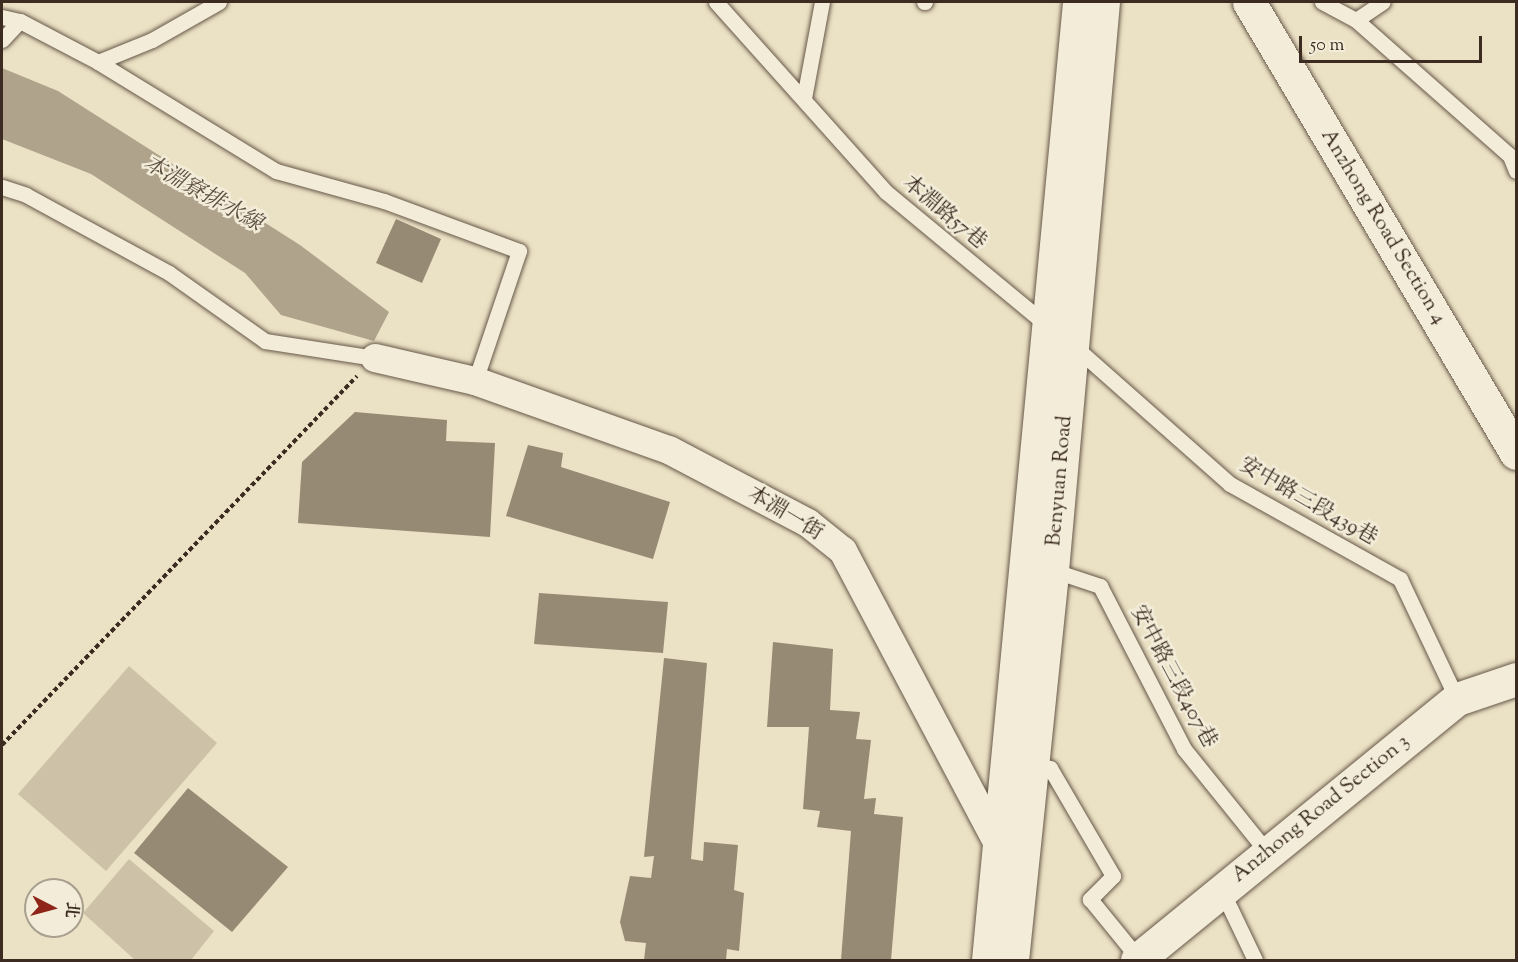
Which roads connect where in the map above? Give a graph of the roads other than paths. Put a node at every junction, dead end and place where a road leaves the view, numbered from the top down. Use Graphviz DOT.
graph roads {
  1 [pos="219,2"];
  2 [pos="716,2"];
  3 [pos="822,2"];
  4 [pos="1079,2"];
  5 [pos="1103,2"];
  6 [pos="1249,2"];
  7 [pos="1322,2"];
  8 [pos="1383,2"];
  9 [pos="2,17"];
  10 [pos="1356,20"];
  11 [pos="20,21"];
  12 [pos="3,38"];
  13 [pos="98,62"];
  14 [pos="804,98"];
  15 [pos="1513,155"];
  16 [pos="1516,171"];
  17 [pos="2,187"];
  18 [pos="1060,335"];
  19 [pos="375,358"];
  20 [pos="475,381"];
  21 [pos="1516,453"];
  22 [pos="1052,570"];
  23 [pos="1516,679"];
  24 [pos="1456,699"];
  25 [pos="1032,763"];
  26 [pos="1000,849"];
  27 [pos="1267,852"];
  28 [pos="1020,880"];
  29 [pos="1221,889"];
  30 [pos="988,960"];
  31 [pos="1012,960"];
  32 [pos="1138,960"];
  33 [pos="1255,960"];
  1 -- 13 [label="lane"];
  2 -- 14 [label="lane, 本淵路57巷"];
  3 -- 14 [label="lane"];
  4 -- 18 [label="street, Benyuan Road"];
  5 -- 18 [label="street, Benyuan Road"];
  6 -- 21 [label="street, Anzhong Road Section 4"];
  7 -- 10 [label="lane"];
  8 -- 10 [label="lane"];
  9 -- 11 [label="lane"];
  10 -- 15 [label="lane"];
  11 -- 12 [label="lane"];
  11 -- 13 [label="lane"];
  13 -- 20 [label="lane"];
  14 -- 18 [label="lane, 本淵路57巷"];
  15 -- 16 [label="lane"];
  17 -- 19 [label="lane"];
  18 -- 22 [label="street, Benyuan Road"];
  18 -- 24 [label="lane, 安中路三段439巷"];
  18 -- 26 [label="street, Benyuan Road"];
  19 -- 20 [label="street, 本淵一街"];
  20 -- 26 [label="street, 本淵一街"];
  22 -- 25 [label="street, Benyuan Road"];
  22 -- 27 [label="lane, 安中路三段407巷"];
  23 -- 24 [label="street, Anzhong Road Section 3"];
  24 -- 27 [label="street, Anzhong Road Section 3"];
  25 -- 28 [label="street, Benyuan Road"];
  25 -- 32 [label="lane"];
  26 -- 28 [label="street, 本淵一街"];
  26 -- 30 [label="street, Benyuan Road"];
  27 -- 29 [label="street, Anzhong Road Section 3"];
  28 -- 31 [label="street, Benyuan Road"];
  29 -- 32 [label="street, Anzhong Road Section 3"];
  29 -- 33 [label="lane"];
}
